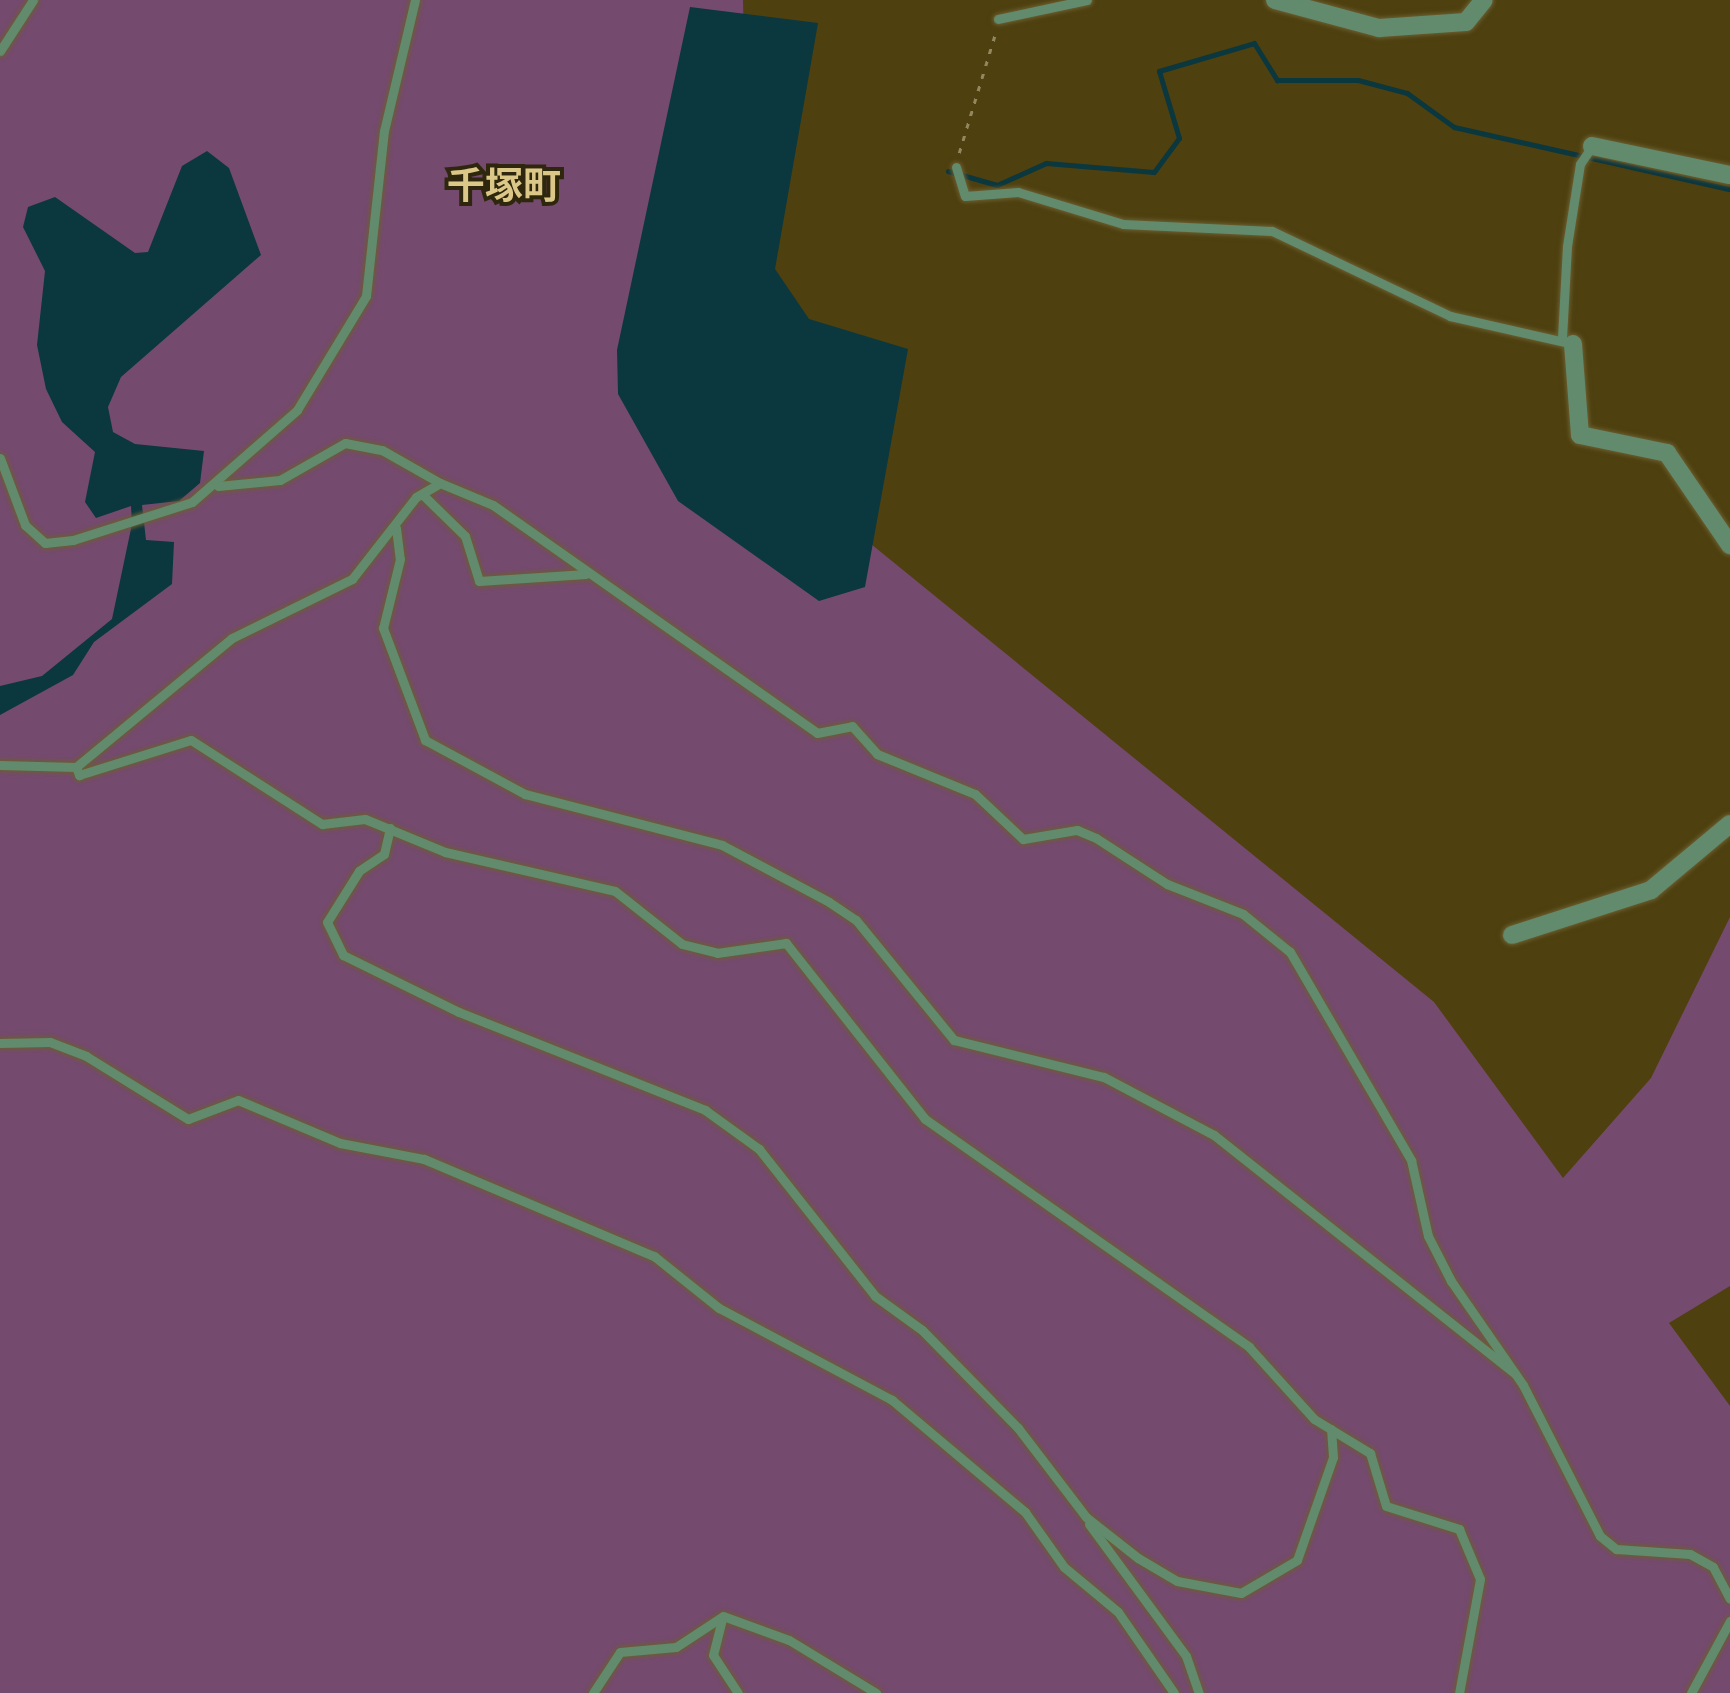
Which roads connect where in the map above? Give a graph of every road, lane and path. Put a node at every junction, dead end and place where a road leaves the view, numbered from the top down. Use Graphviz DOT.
graph roads {
  1 [pos="32,0"];
  2 [pos="415,0"];
  3 [pos="1087,0"];
  4 [pos="1275,0"];
  5 [pos="1484,0"];
  6 [pos="998,19"];
  7 [pos="0,51"];
  8 [pos="1592,146"];
  9 [pos="956,167"];
  10 [pos="1730,176"];
  11 [pos="1567,341"];
  12 [pos="0,458"];
  13 [pos="440,483"];
  14 [pos="210,487"];
  15 [pos="422,494"];
  16 [pos="396,528"];
  17 [pos="1730,545"];
  18 [pos="586,574"];
  19 [pos="0,765"];
  20 [pos="76,767"];
  21 [pos="1730,824"];
  22 [pos="390,828"];
  23 [pos="1512,935"];
  24 [pos="0,1043"];
  25 [pos="1518,1377"];
  26 [pos="1331,1429"];
  27 [pos="1086,1517"];
  28 [pos="1730,1599"];
  29 [pos="722,1616"];
  30 [pos="1730,1620"];
  31 [pos="592,1693"];
  32 [pos="738,1693"];
  33 [pos="876,1693"];
  34 [pos="1174,1693"];
  35 [pos="1200,1693"];
  36 [pos="1460,1693"];
  37 [pos="1691,1693"];
  1 -- 7 [label="lane"];
  2 -- 14 [label="lane"];
  3 -- 6 [label="lane"];
  4 -- 5 [label="street"];
  6 -- 9 [label="path"];
  8 -- 10 [label="street"];
  8 -- 11 [label="lane"];
  9 -- 11 [label="lane"];
  11 -- 17 [label="street"];
  12 -- 14 [label="lane"];
  13 -- 14 [label="lane"];
  13 -- 15 [label="lane"];
  13 -- 18 [label="lane"];
  15 -- 16 [label="lane"];
  15 -- 18 [label="lane"];
  16 -- 20 [label="lane"];
  16 -- 25 [label="lane"];
  18 -- 25 [label="lane"];
  19 -- 20 [label="lane"];
  20 -- 22 [label="lane"];
  21 -- 23 [label="street"];
  22 -- 26 [label="lane"];
  22 -- 27 [label="lane"];
  24 -- 34 [label="lane"];
  25 -- 28 [label="lane"];
  26 -- 27 [label="lane"];
  26 -- 36 [label="lane"];
  27 -- 35 [label="lane"];
  29 -- 31 [label="lane"];
  29 -- 32 [label="lane"];
  29 -- 33 [label="lane"];
  30 -- 37 [label="lane"];
}
